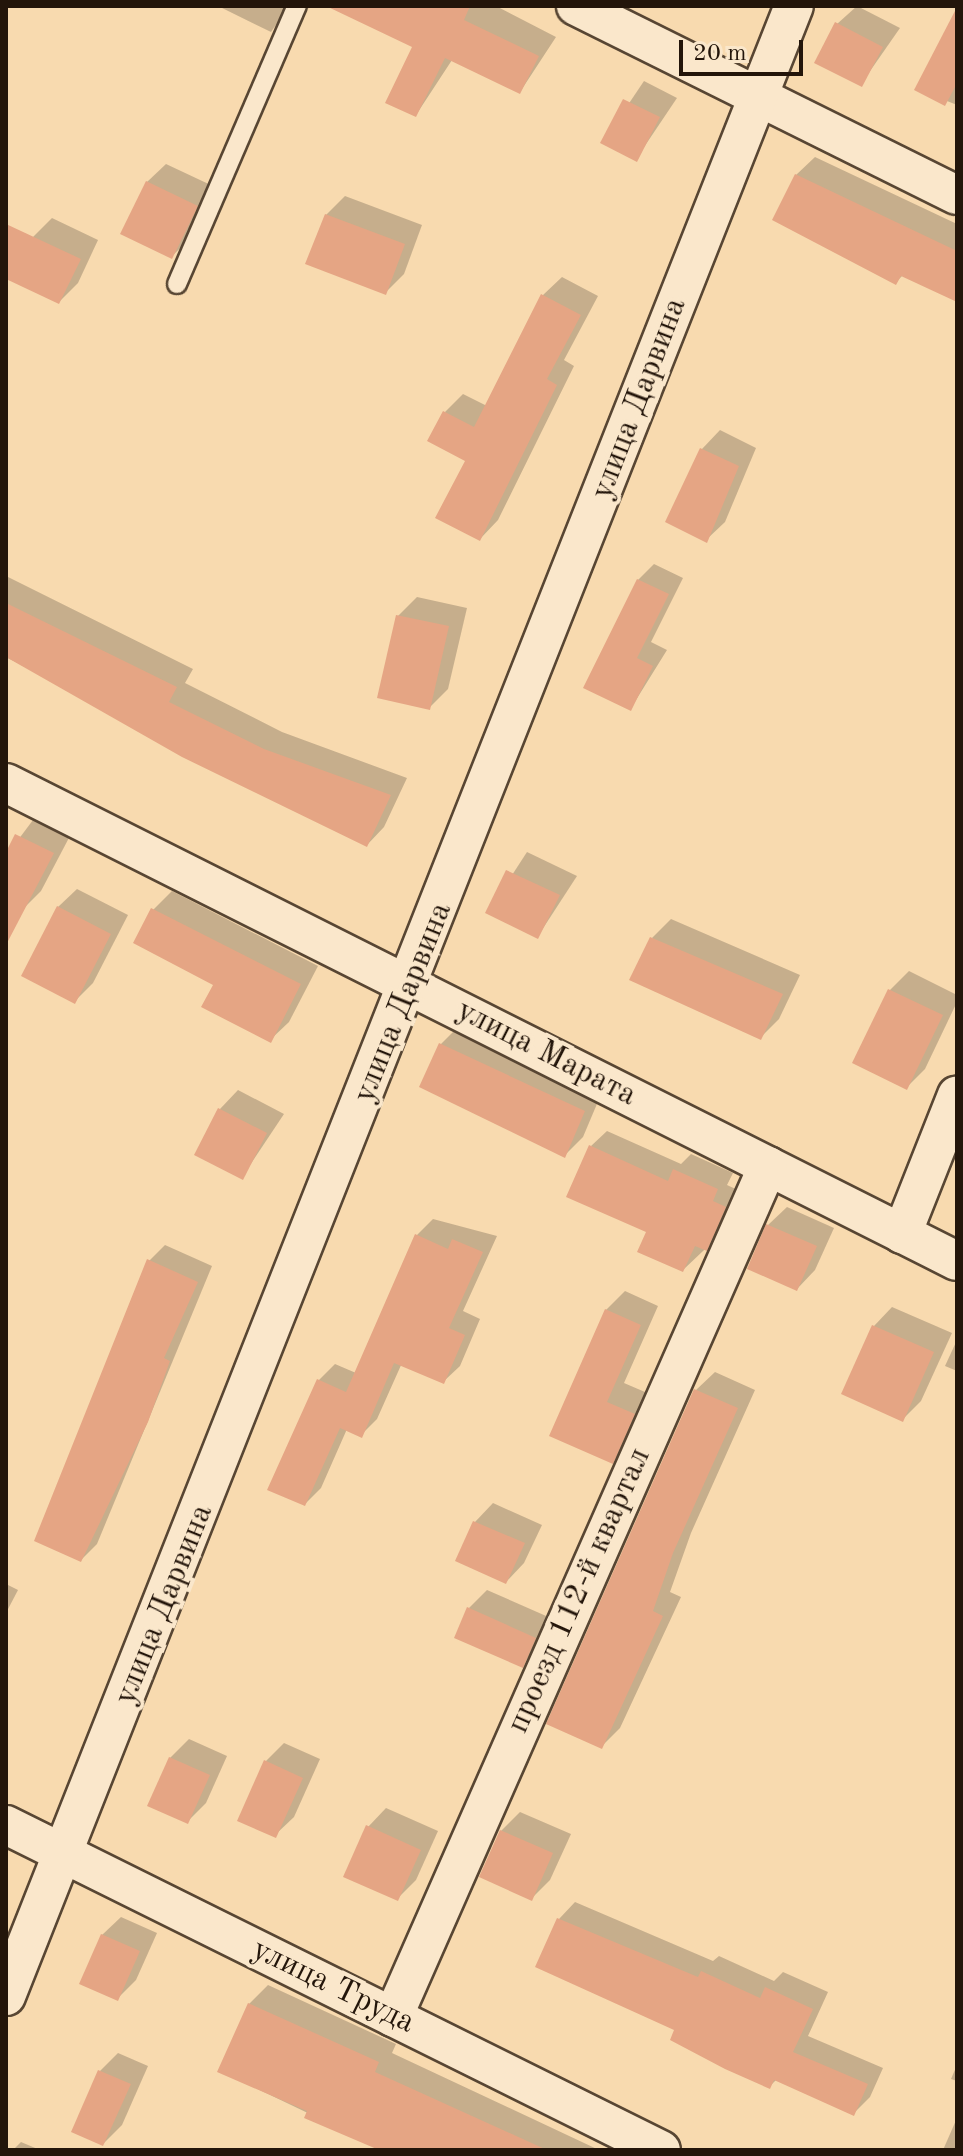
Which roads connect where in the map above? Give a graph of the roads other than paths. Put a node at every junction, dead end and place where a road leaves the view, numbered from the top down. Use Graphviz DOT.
graph roads {
  1 [pos="297,6"];
  2 [pos="576,6"];
  3 [pos="794,6"];
  4 [pos="759,97"];
  5 [pos="957,195"];
  6 [pos="177,284"];
  7 [pos="6,783"];
  8 [pos="411,986"];
  9 [pos="957,1095"];
  10 [pos="768,1166"];
  11 [pos="902,1234"];
  12 [pos="957,1261"];
  13 [pos="6,1825"];
  14 [pos="66,1855"];
  15 [pos="6,1996"];
  16 [pos="393,2017"];
  17 [pos="661,2150"];
  1 -- 6 [label="lane"];
  2 -- 4 [label="street"];
  3 -- 4 [label="street, улица Дарвина"];
  4 -- 5 [label="street"];
  4 -- 8 [label="street, улица Дарвина"];
  7 -- 8 [label="street, улица Марата"];
  8 -- 10 [label="street, улица Марата"];
  8 -- 14 [label="street, улица Дарвина"];
  9 -- 11 [label="street"];
  10 -- 11 [label="street, улица Марата"];
  10 -- 16 [label="street, проезд 112-й квартал"];
  11 -- 12 [label="street, улица Марата"];
  13 -- 14 [label="street, улица Труда"];
  14 -- 15 [label="street, улица Дарвина"];
  14 -- 16 [label="street, улица Труда"];
  16 -- 17 [label="street, улица Труда"];
}
